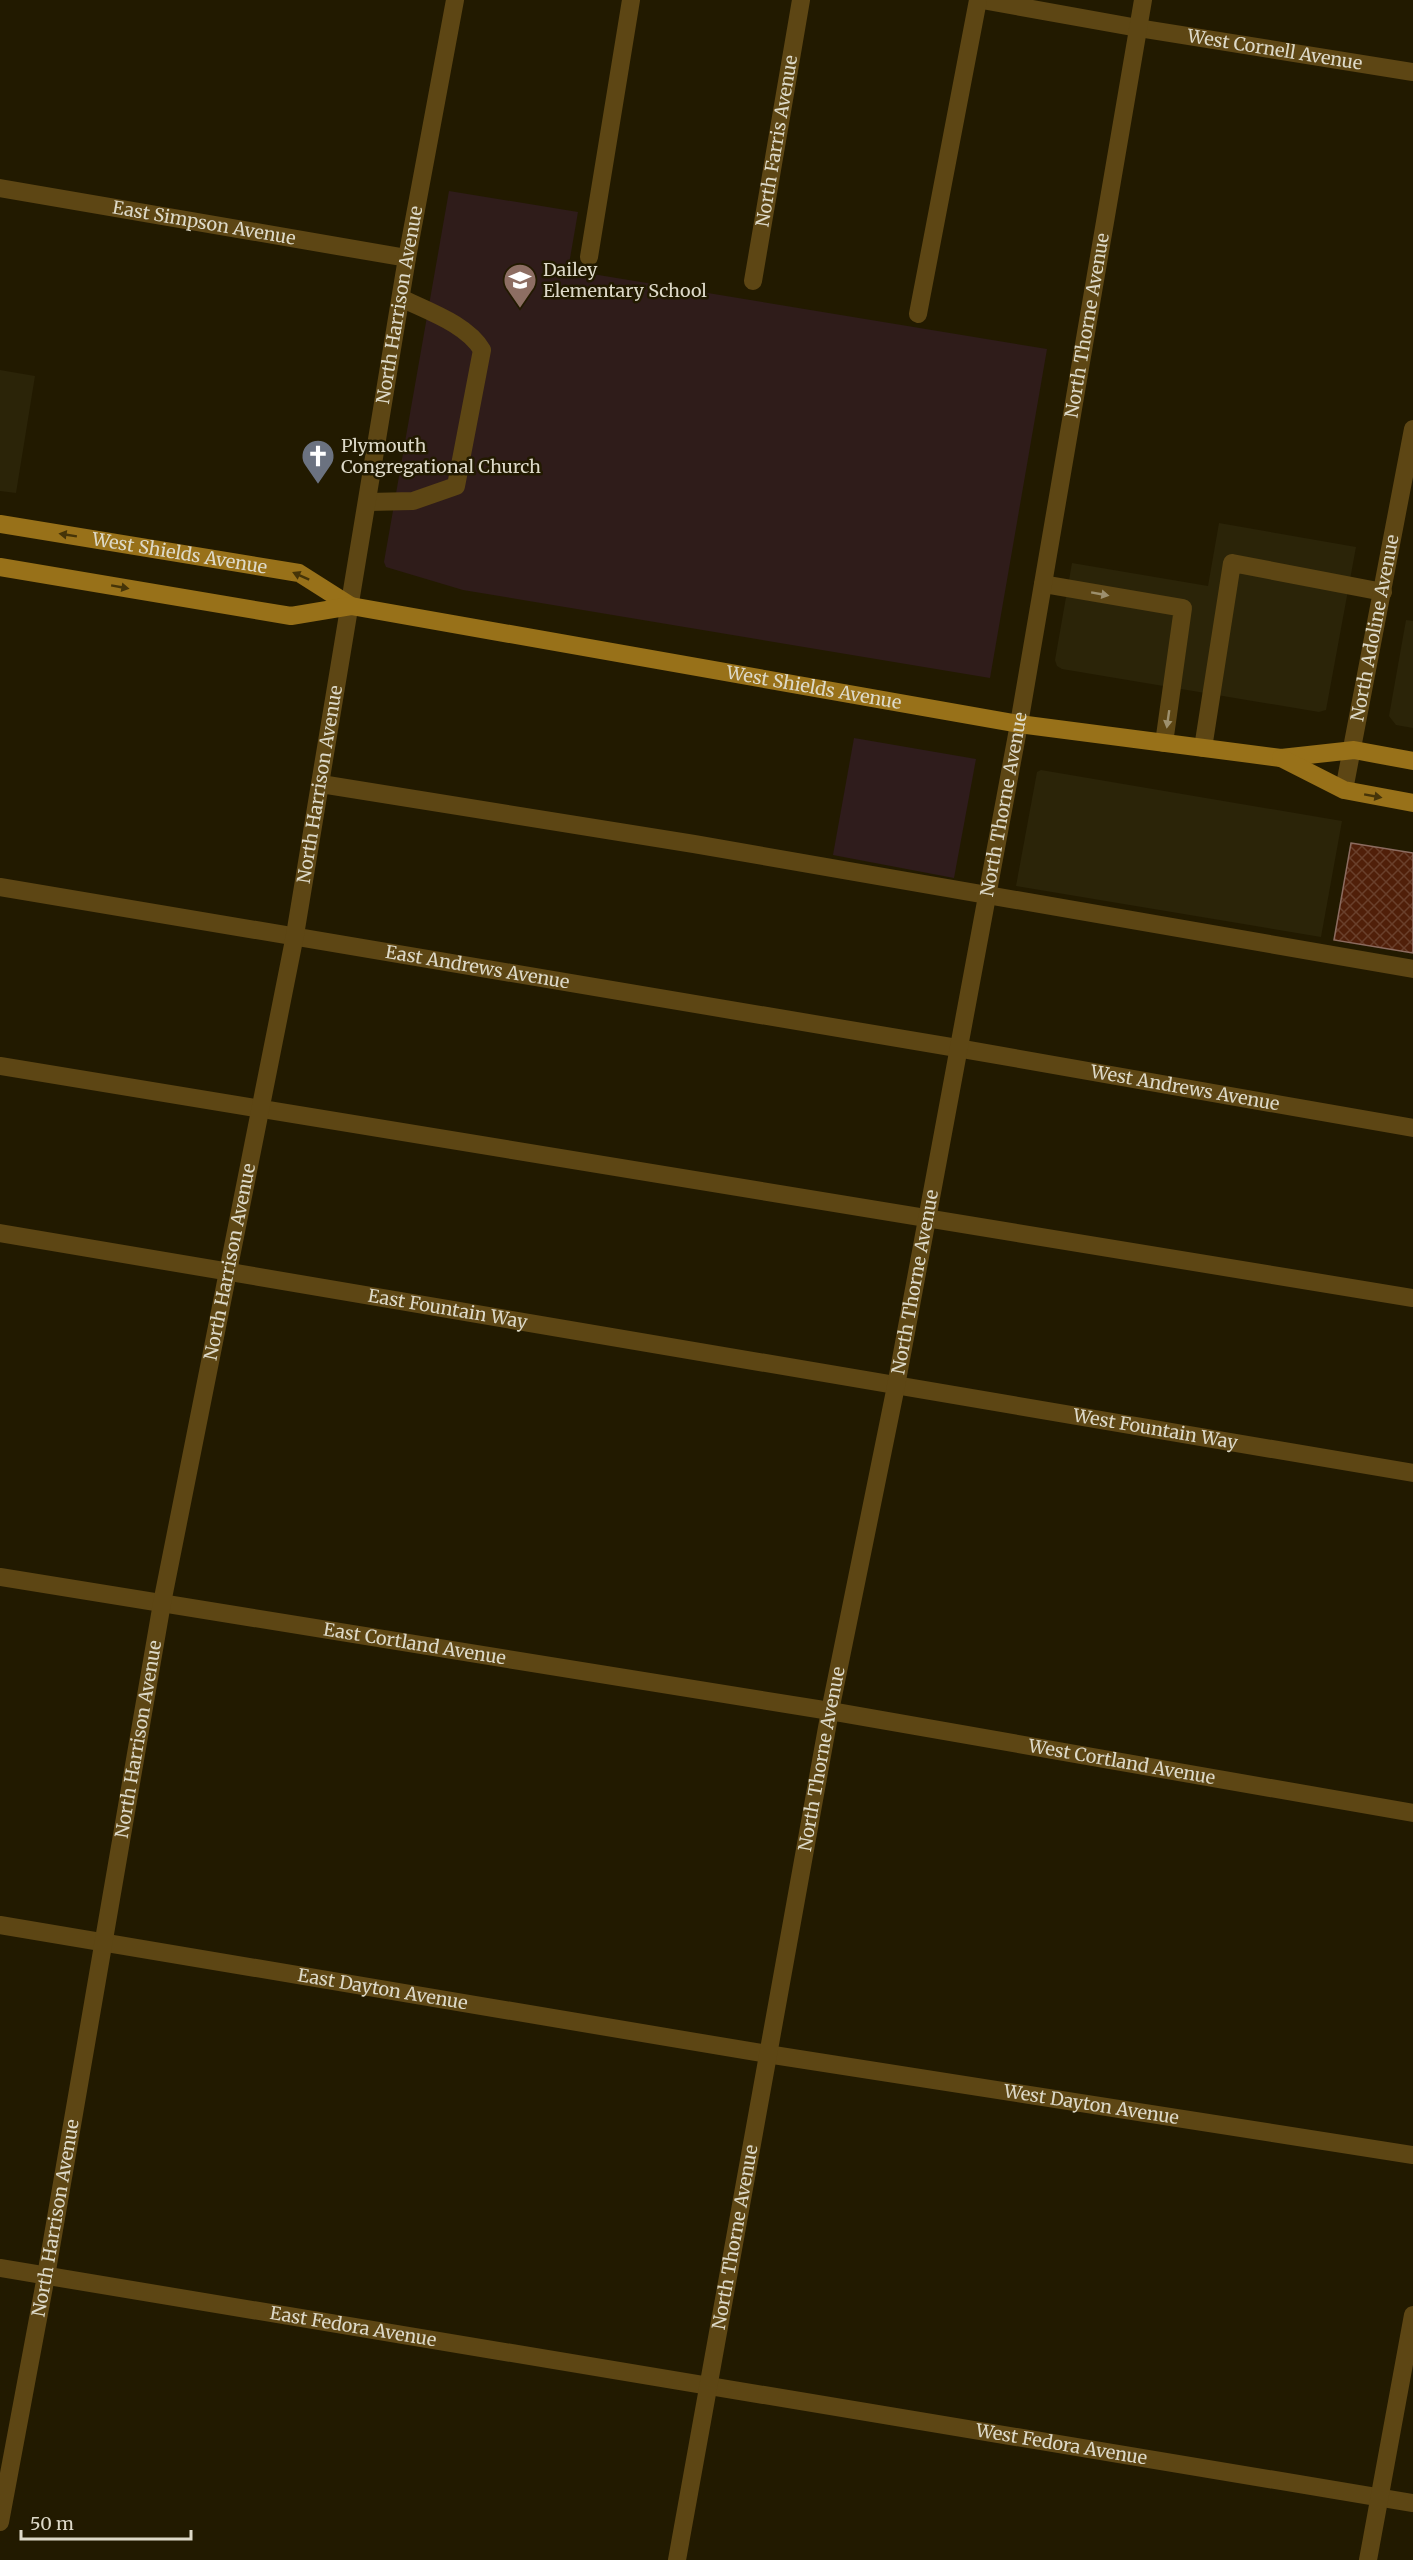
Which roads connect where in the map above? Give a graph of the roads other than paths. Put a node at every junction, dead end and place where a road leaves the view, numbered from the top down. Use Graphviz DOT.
graph roads {
  1 [pos="455,0"];
  2 [pos="631,0"];
  3 [pos="801,0"];
  4 [pos="980,0"];
  5 [pos="1143,0"];
  6 [pos="1138,28"];
  7 [pos="1413,72"];
  8 [pos="0,188"];
  9 [pos="589,257"];
  10 [pos="407,258"];
  11 [pos="753,281"];
  12 [pos="401,298"];
  13 [pos="918,314"];
  14 [pos="1413,429"];
  15 [pos="368,502"];
  16 [pos="0,524"];
  17 [pos="0,567"];
  18 [pos="1043,584"];
  19 [pos="1383,592"];
  20 [pos="351,606"];
  21 [pos="1019,724"];
  22 [pos="1164,743"];
  23 [pos="1203,748"];
  24 [pos="1354,750"];
  25 [pos="1281,758"];
  26 [pos="1413,761"];
  27 [pos="321,784"];
  28 [pos="1344,790"];
  29 [pos="1413,803"];
  30 [pos="0,887"];
  31 [pos="986,895"];
  32 [pos="295,935"];
  33 [pos="1413,969"];
  34 [pos="957,1048"];
  35 [pos="0,1066"];
  36 [pos="260,1111"];
  37 [pos="1413,1128"];
  38 [pos="926,1218"];
  39 [pos="0,1233"];
  40 [pos="229,1271"];
  41 [pos="1413,1298"];
  42 [pos="896,1386"];
  43 [pos="1413,1473"];
  44 [pos="0,1577"];
  45 [pos="162,1603"];
  46 [pos="830,1711"];
  47 [pos="1413,1813"];
  48 [pos="0,1925"];
  49 [pos="104,1942"];
  50 [pos="767,2054"];
  51 [pos="1413,2155"];
  52 [pos="0,2268"];
  53 [pos="46,2276"];
  54 [pos="1413,2315"];
  55 [pos="708,2388"];
  56 [pos="1380,2497"];
  57 [pos="1413,2503"];
  58 [pos="0,2522"];
  59 [pos="677,2560"];
  60 [pos="1368,2560"];
  1 -- 10 [label="street, North Harrison Avenue"];
  2 -- 9 [label="street"];
  3 -- 11 [label="street, North Farris Avenue"];
  4 -- 6 [label="street, West Cornell Avenue"];
  4 -- 13 [label="street"];
  5 -- 6 [label="street, North Thorne Avenue"];
  6 -- 7 [label="street, West Cornell Avenue"];
  6 -- 18 [label="street, North Thorne Avenue"];
  8 -- 10 [label="street, East Simpson Avenue"];
  10 -- 12 [label="street, North Harrison Avenue"];
  12 -- 15 [label="street, North Harrison Avenue"];
  12 -- 15 [label="street"];
  14 -- 19 [label="street, North Adoline Avenue"];
  15 -- 20 [label="street, North Harrison Avenue"];
  20 -- 16 [label="main road, West Shields Avenue, one-way"];
  17 -- 20 [label="main road, West Shields Avenue, one-way"];
  18 -- 21 [label="street, North Thorne Avenue"];
  18 -- 22 [label="street, one-way"];
  19 -- 23 [label="street"];
  19 -- 24 [label="street, North Adoline Avenue"];
  20 -- 21 [label="main road, West Shields Avenue"];
  20 -- 27 [label="street, North Harrison Avenue"];
  21 -- 22 [label="main road, West Shields Avenue"];
  21 -- 31 [label="street, North Thorne Avenue"];
  22 -- 23 [label="main road, West Shields Avenue"];
  23 -- 25 [label="main road, West Shields Avenue"];
  24 -- 25 [label="main road, West Shields Avenue"];
  24 -- 26 [label="main road, West Shields Avenue"];
  24 -- 28 [label="street, North Adoline Avenue"];
  25 -- 28 [label="main road, West Shields Avenue"];
  27 -- 31 [label="street"];
  27 -- 32 [label="street, North Harrison Avenue"];
  28 -- 29 [label="main road, West Shields Avenue, one-way"];
  30 -- 32 [label="street, East Andrews Avenue"];
  31 -- 33 [label="street"];
  31 -- 34 [label="street, North Thorne Avenue"];
  32 -- 34 [label="street, East Andrews Avenue"];
  32 -- 36 [label="street, North Harrison Avenue"];
  34 -- 37 [label="street, West Andrews Avenue"];
  34 -- 38 [label="street, North Thorne Avenue"];
  35 -- 36 [label="street"];
  36 -- 38 [label="street"];
  36 -- 40 [label="street, North Harrison Avenue"];
  38 -- 41 [label="street"];
  38 -- 42 [label="street, North Thorne Avenue"];
  39 -- 40 [label="street, East Fountain Way"];
  40 -- 42 [label="street, East Fountain Way"];
  40 -- 45 [label="street, North Harrison Avenue"];
  42 -- 43 [label="street, West Fountain Way"];
  42 -- 46 [label="street, North Thorne Avenue"];
  44 -- 45 [label="street, East Cortland Avenue"];
  45 -- 46 [label="street, East Cortland Avenue"];
  45 -- 49 [label="street, North Harrison Avenue"];
  46 -- 47 [label="street, West Cortland Avenue"];
  46 -- 50 [label="street, North Thorne Avenue"];
  48 -- 49 [label="street, East Dayton Avenue"];
  49 -- 50 [label="street, East Dayton Avenue"];
  49 -- 53 [label="street, North Harrison Avenue"];
  50 -- 51 [label="street, West Dayton Avenue"];
  50 -- 55 [label="street, North Thorne Avenue"];
  52 -- 53 [label="street, East Fedora Avenue"];
  53 -- 55 [label="street, East Fedora Avenue"];
  53 -- 58 [label="street, North Harrison Avenue"];
  54 -- 56 [label="street"];
  55 -- 56 [label="street, West Fedora Avenue"];
  55 -- 59 [label="street, North Thorne Avenue"];
  56 -- 57 [label="street, West Fedora Avenue"];
  56 -- 60 [label="street"];
}
